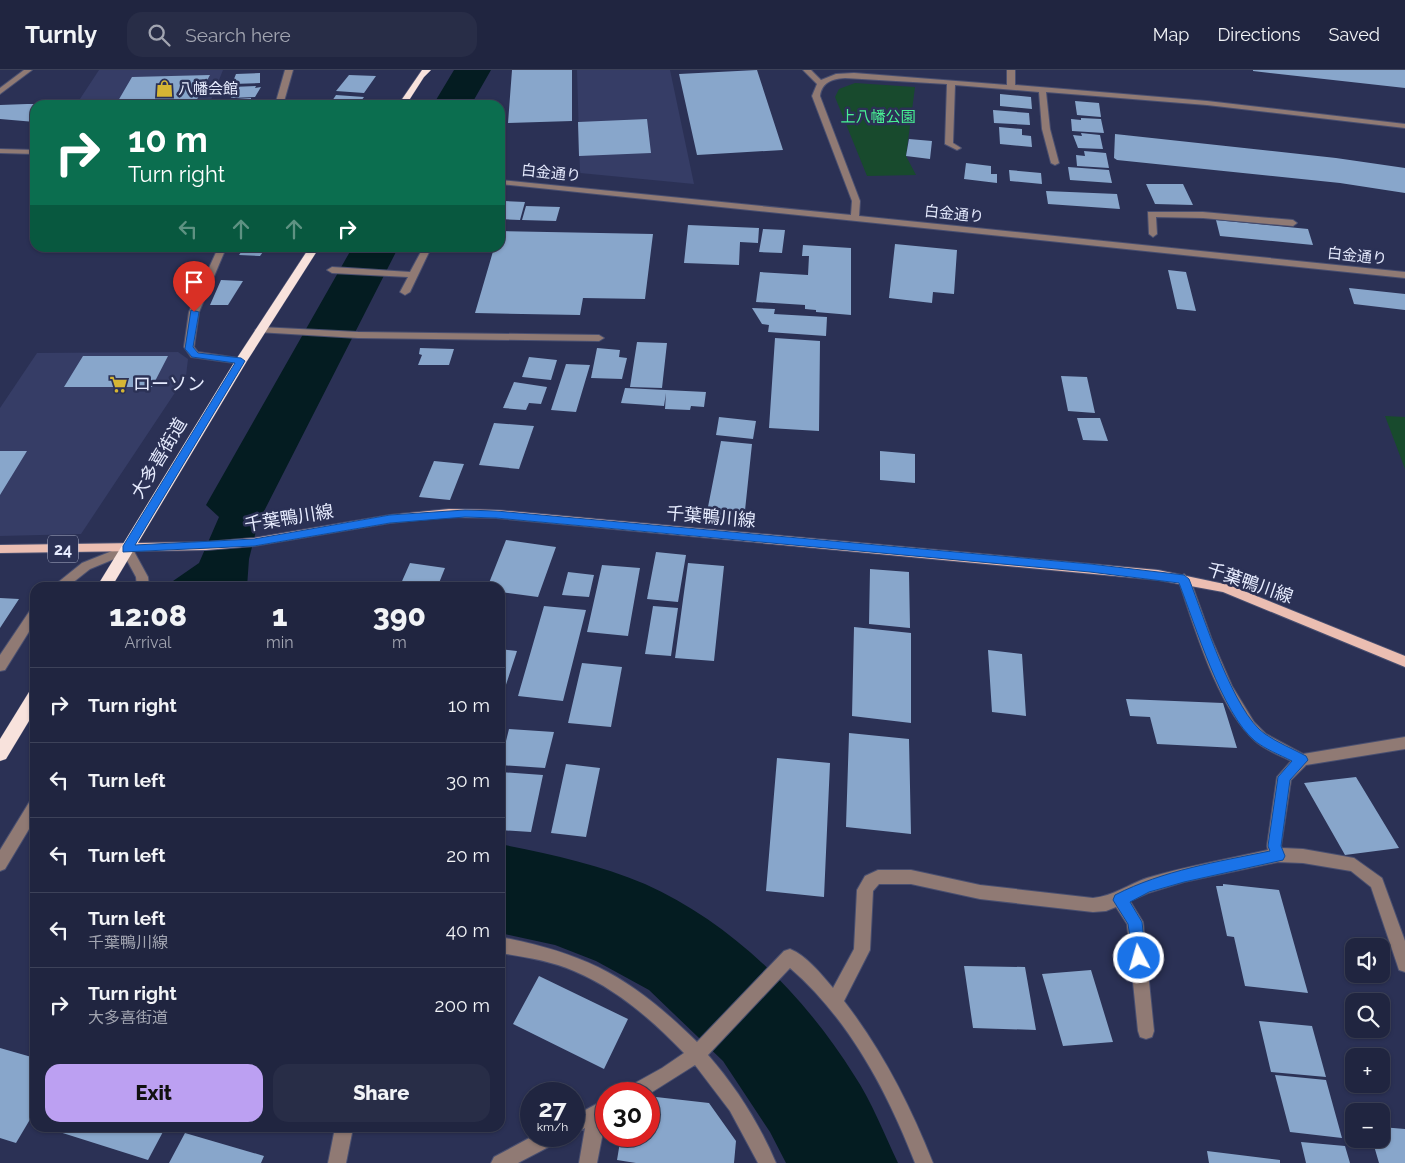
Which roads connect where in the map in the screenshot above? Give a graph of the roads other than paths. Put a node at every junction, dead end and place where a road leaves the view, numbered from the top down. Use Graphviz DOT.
graph roads {
  1 [pos="28,70"];
  2 [pos="289,70"];
  3 [pos="807,70"];
  4 [pos="1011,70"];
  5 [pos="423,71"];
  6 [pos="951,82"];
  7 [pos="820,83"];
  8 [pos="1011,87"];
  9 [pos="1042,90"];
  10 [pos="0,92"];
  11 [pos="280,100"];
  12 [pos="405,100"];
  13 [pos="1405,126"];
  14 [pos="957,148"];
  15 [pos="0,151"];
  16 [pos="30,152"];
  17 [pos="1055,163"];
  18 [pos="505,183"];
  19 [pos="855,218"];
  20 [pos="1293,223"];
  21 [pos="1153,234"];
  22 [pos="220,252"];
  23 [pos="311,252"];
  24 [pos="425,252"];
  25 [pos="335,270"];
  26 [pos="414,275"];
  27 [pos="1405,275"];
  28 [pos="405,292"];
  29 [pos="260,330"];
  30 [pos="599,338"];
  31 [pos="241,361"];
  32 [pos="127,549"];
  33 [pos="0,550"];
  34 [pos="1184,579"];
  35 [pos="65,582"];
  36 [pos="107,582"];
  37 [pos="142,582"];
  38 [pos="30,620"];
  39 [pos="1405,662"];
  40 [pos="0,666"];
  41 [pos="30,705"];
  42 [pos="1405,743"];
  43 [pos="0,754"];
  44 [pos="1302,760"];
  45 [pos="30,814"];
  46 [pos="1278,856"];
  47 [pos="0,864"];
  48 [pos="1120,900"];
  49 [pos="505,945"];
  50 [pos="1405,964"];
  51 [pos="835,1001"];
  52 [pos="1146,1031"];
  53 [pos="697,1054"];
  54 [pos="654,1082"];
  55 [pos="343,1132"];
  56 [pos="595,1136"];
  57 [pos="531,1147"];
  58 [pos="337,1163"];
  59 [pos="500,1163"];
  60 [pos="588,1163"];
  61 [pos="767,1163"];
  62 [pos="924,1163"];
  1 -- 10 [label="street"];
  2 -- 11 [label="street"];
  3 -- 7 [label="street"];
  4 -- 8 [label="street"];
  5 -- 12 [label="highway"];
  6 -- 7 [label="street"];
  6 -- 8 [label="street"];
  6 -- 14 [label="street"];
  7 -- 19 [label="street"];
  8 -- 9 [label="street"];
  9 -- 13 [label="street"];
  9 -- 17 [label="street"];
  15 -- 16 [label="street"];
  18 -- 19 [label="street, 白金通り"];
  19 -- 27 [label="street, 白金通り"];
  20 -- 21 [label="street"];
  22 -- 31 [label="street"];
  23 -- 29 [label="highway, 大多喜街道"];
  24 -- 26 [label="street"];
  25 -- 26 [label="street"];
  26 -- 28 [label="street"];
  29 -- 30 [label="street"];
  29 -- 31 [label="highway, 大多喜街道"];
  31 -- 32 [label="highway, 大多喜街道"];
  32 -- 33 [label="main road, 千葉鴨川線 / 24"];
  32 -- 34 [label="main road, 千葉鴨川線 / 24"];
  32 -- 35 [label="street"];
  32 -- 36 [label="highway, 大多喜街道"];
  32 -- 37 [label="street"];
  34 -- 39 [label="main road, 千葉鴨川線 / 24"];
  34 -- 44 [label="street"];
  38 -- 40 [label="street"];
  41 -- 43 [label="highway"];
  42 -- 44 [label="street"];
  44 -- 46 [label="street"];
  45 -- 47 [label="street"];
  46 -- 48 [label="street"];
  46 -- 50 [label="street"];
  48 -- 51 [label="street"];
  48 -- 52 [label="street"];
  49 -- 53 [label="street"];
  51 -- 53 [label="street"];
  51 -- 62 [label="street"];
  53 -- 54 [label="street"];
  53 -- 61 [label="street"];
  55 -- 58 [label="street"];
  56 -- 60 [label="street"];
  57 -- 59 [label="street"];
}
